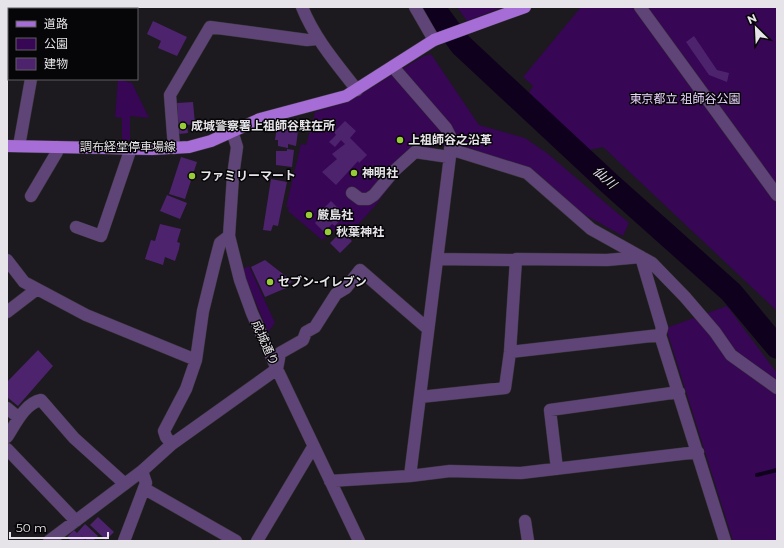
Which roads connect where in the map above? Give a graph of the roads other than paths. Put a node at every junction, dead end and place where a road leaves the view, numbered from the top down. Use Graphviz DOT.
graph roads {
  1 [pos="302,7"];
  2 [pos="415,7"];
  3 [pos="525,7"];
  4 [pos="640,7"];
  5 [pos="318,38"];
  6 [pos="437,39"];
  7 [pos="393,67"];
  8 [pos="31,80"];
  9 [pos="357,90"];
  10 [pos="232,131"];
  11 [pos="13,146"];
  12 [pos="57,147"];
  13 [pos="131,148"];
  14 [pos="174,148"];
  15 [pos="449,153"];
  16 [pos="352,193"];
  17 [pos="777,195"];
  18 [pos="31,196"];
  19 [pos="76,227"];
  20 [pos="229,236"];
  21 [pos="641,257"];
  22 [pos="437,259"];
  23 [pos="7,260"];
  24 [pos="516,260"];
  25 [pos="11,274"];
  26 [pos="37,289"];
  27 [pos="7,312"];
  28 [pos="428,329"];
  29 [pos="660,335"];
  30 [pos="510,352"];
  31 [pos="196,360"];
  32 [pos="277,369"];
  33 [pos="777,388"];
  34 [pos="679,392"];
  35 [pos="420,397"];
  36 [pos="7,408"];
  37 [pos="19,418"];
  38 [pos="7,438"];
  39 [pos="172,444"];
  40 [pos="313,447"];
  41 [pos="7,449"];
  42 [pos="698,452"];
  43 [pos="557,469"];
  44 [pos="142,471"];
  45 [pos="410,476"];
  46 [pos="330,481"];
  47 [pos="125,484"];
  48 [pos="144,488"];
  49 [pos="76,521"];
  50 [pos="525,522"];
  51 [pos="49,541"];
  52 [pos="124,541"];
  53 [pos="236,541"];
  54 [pos="257,541"];
  55 [pos="359,541"];
  56 [pos="528,541"];
  57 [pos="725,541"];
  1 -- 5 [label="street"];
  2 -- 6 [label="street"];
  3 -- 6 [label="main road, 調布経堂停車場線"];
  4 -- 17 [label="street"];
  5 -- 9 [label="street"];
  5 -- 14 [label="street"];
  6 -- 7 [label="main road, 調布経堂停車場線"];
  7 -- 9 [label="main road, 調布経堂停車場線"];
  7 -- 15 [label="street"];
  8 -- 11 [label="street"];
  9 -- 10 [label="main road, 調布経堂停車場線"];
  10 -- 14 [label="main road, 調布経堂停車場線"];
  10 -- 20 [label="street, 成城通り"];
  11 -- 12 [label="main road, 調布経堂停車場線"];
  12 -- 13 [label="main road, 調布経堂停車場線"];
  12 -- 18 [label="street"];
  13 -- 14 [label="main road, 調布経堂停車場線"];
  13 -- 19 [label="street"];
  15 -- 16 [label="street"];
  15 -- 21 [label="street"];
  15 -- 22 [label="street"];
  20 -- 31 [label="street"];
  20 -- 32 [label="street, 成城通り"];
  21 -- 24 [label="street"];
  21 -- 29 [label="street"];
  21 -- 33 [label="street"];
  22 -- 24 [label="street"];
  22 -- 28 [label="street"];
  23 -- 25 [label="street"];
  24 -- 30 [label="street"];
  25 -- 26 [label="street"];
  26 -- 27 [label="street"];
  26 -- 31 [label="street"];
  28 -- 32 [label="street"];
  28 -- 35 [label="street"];
  29 -- 30 [label="street"];
  29 -- 34 [label="street"];
  30 -- 35 [label="street"];
  31 -- 39 [label="street"];
  32 -- 39 [label="street"];
  32 -- 40 [label="street, 成城通り"];
  34 -- 42 [label="street"];
  34 -- 43 [label="street"];
  35 -- 45 [label="street"];
  36 -- 37 [label="street"];
  37 -- 38 [label="street"];
  37 -- 47 [label="street"];
  39 -- 44 [label="street"];
  40 -- 46 [label="street, 成城通り"];
  40 -- 54 [label="street"];
  41 -- 49 [label="street"];
  42 -- 43 [label="street"];
  42 -- 57 [label="street"];
  43 -- 45 [label="street"];
  44 -- 47 [label="street"];
  44 -- 48 [label="street"];
  45 -- 46 [label="street"];
  46 -- 55 [label="street, 成城通り"];
  47 -- 49 [label="street"];
  48 -- 52 [label="street"];
  48 -- 53 [label="street"];
  49 -- 51 [label="street"];
  50 -- 56 [label="street"];
}
